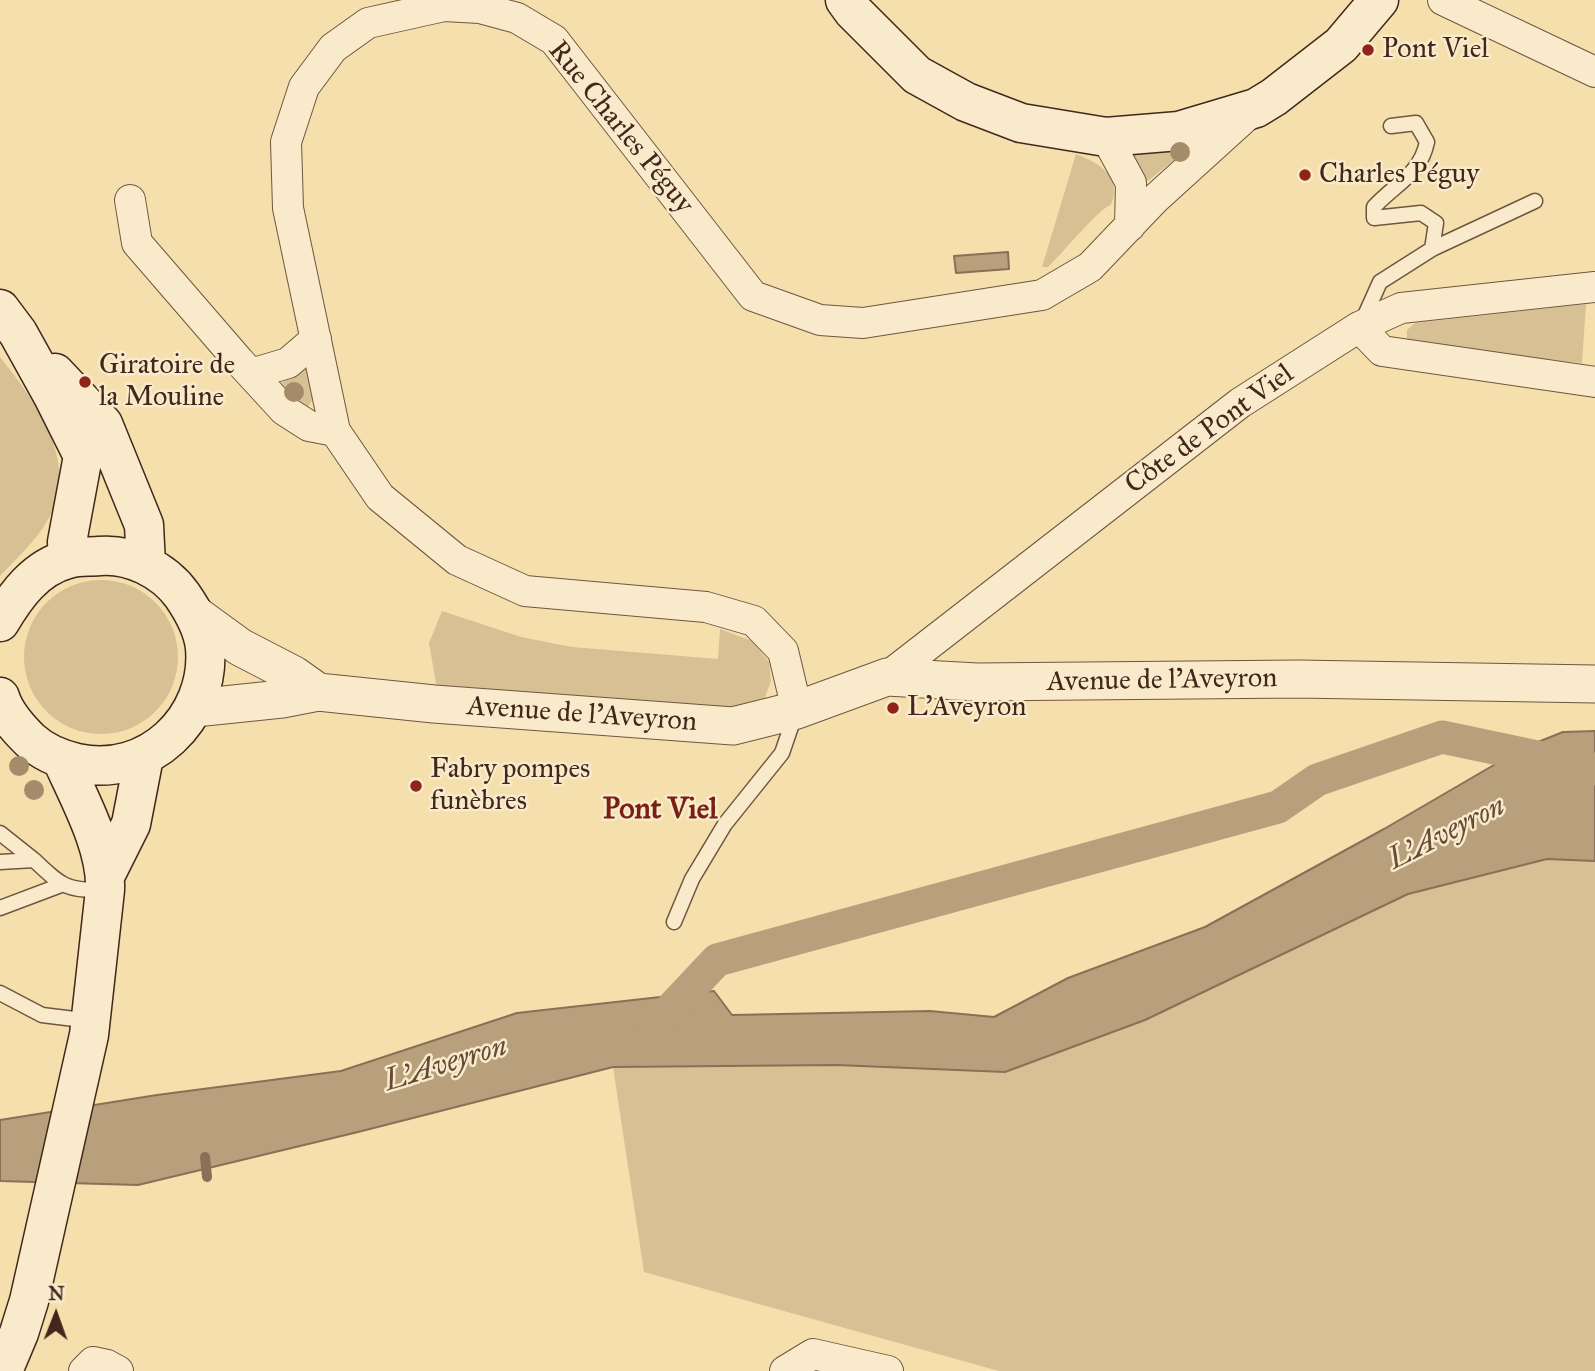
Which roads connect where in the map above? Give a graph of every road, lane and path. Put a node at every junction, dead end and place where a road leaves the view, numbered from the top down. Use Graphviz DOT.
graph roads {
  1 [pos="845,0"];
  2 [pos="1379,0"];
  3 [pos="1443,0"];
  4 [pos="519,9"];
  5 [pos="1595,72"];
  6 [pos="1256,108"];
  7 [pos="1391,125"];
  8 [pos="1106,137"];
  9 [pos="130,200"];
  10 [pos="1535,201"];
  11 [pos="1130,226"];
  12 [pos="1432,249"];
  13 [pos="1595,287"];
  14 [pos="9,321"];
  15 [pos="1359,327"];
  16 [pos="316,339"];
  17 [pos="251,374"];
  18 [pos="1595,382"];
  19 [pos="335,431"];
  20 [pos="68,559"];
  21 [pos="146,565"];
  22 [pos="196,615"];
  23 [pos="0,622"];
  24 [pos="887,677"];
  25 [pos="1595,684"];
  26 [pos="318,692"];
  27 [pos="0,701"];
  28 [pos="195,708"];
  29 [pos="797,710"];
  30 [pos="144,757"];
  31 [pos="62,760"];
  32 [pos="0,832"];
  33 [pos="34,860"];
  34 [pos="0,862"];
  35 [pos="105,882"];
  36 [pos="61,886"];
  37 [pos="0,908"];
  38 [pos="674,922"];
  39 [pos="0,993"];
  40 [pos="90,1028"];
  41 [pos="3,1371"];
  42 [pos="84,1371"];
  43 [pos="118,1371"];
  44 [pos="785,1371"];
  45 [pos="888,1371"];
  1 -- 8 [label="main road"];
  2 -- 6 [label="main road"];
  3 -- 5 [label="street"];
  4 -- 11 [label="street, Rue Charles Péguy"];
  4 -- 16 [label="street, Rue Charles Péguy"];
  6 -- 8 [label="main road"];
  6 -- 11 [label="street, Rue Charles Péguy"];
  7 -- 12 [label="lane"];
  8 -- 11 [label="street"];
  9 -- 17 [label="street"];
  10 -- 12 [label="lane"];
  12 -- 15 [label="lane"];
  13 -- 15 [label="street, Côte de Pont Viel"];
  14 -- 20 [label="main road"];
  14 -- 21 [label="main road"];
  15 -- 18 [label="street"];
  15 -- 24 [label="street, Côte de Pont Viel"];
  16 -- 17 [label="street"];
  16 -- 19 [label="street, Rue Charles Péguy"];
  17 -- 19 [label="street"];
  19 -- 29 [label="street, Rue Charles Péguy"];
  20 -- 21 [label="main road"];
  20 -- 23 [label="main road"];
  21 -- 22 [label="main road"];
  22 -- 26 [label="street, Avenue de l'Aveyron"];
  22 -- 28 [label="main road"];
  24 -- 25 [label="street, Avenue de l'Aveyron"];
  24 -- 29 [label="street, Avenue de l'Aveyron"];
  26 -- 28 [label="street, Avenue de l'Aveyron"];
  26 -- 29 [label="street, Avenue de l'Aveyron"];
  27 -- 31 [label="main road"];
  28 -- 30 [label="main road"];
  29 -- 38 [label="lane"];
  30 -- 31 [label="main road"];
  30 -- 35 [label="main road"];
  31 -- 35 [label="main road"];
  32 -- 33 [label="lane"];
  33 -- 34 [label="lane"];
  33 -- 36 [label="lane"];
  35 -- 36 [label="lane"];
  35 -- 40 [label="main road"];
  36 -- 37 [label="lane"];
  39 -- 40 [label="lane"];
  40 -- 41 [label="main road"];
  42 -- 43 [label="street"];
  44 -- 45 [label="street"];
}
